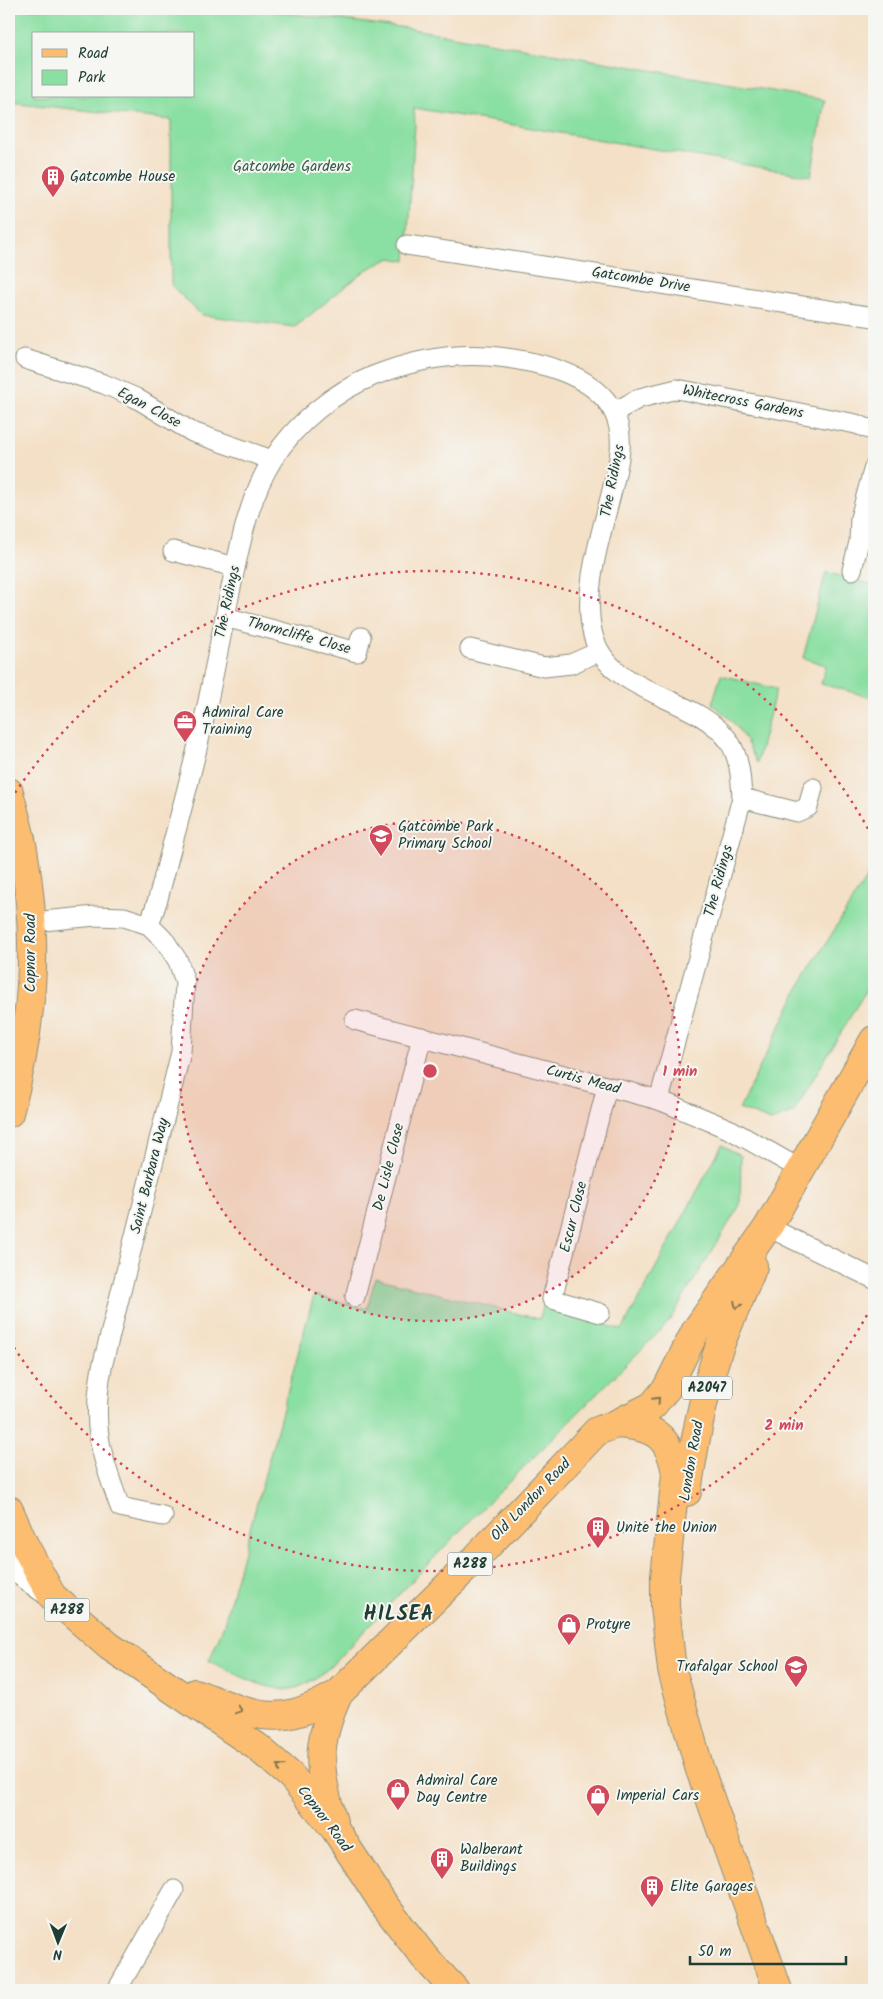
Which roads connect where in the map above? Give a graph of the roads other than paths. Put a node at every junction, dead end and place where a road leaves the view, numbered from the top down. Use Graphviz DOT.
graph roads {
  1 [pos="407,245"];
  2 [pos="874,316"];
  3 [pos="25,359"];
  4 [pos="614,412"];
  5 [pos="874,431"];
  6 [pos="272,460"];
  7 [pos="874,467"];
  8 [pos="173,551"];
  9 [pos="235,567"];
  10 [pos="852,570"];
  11 [pos="225,617"];
  12 [pos="361,637"];
  13 [pos="470,649"];
  14 [pos="598,652"];
  15 [pos="813,788"];
  16 [pos="9,792"];
  17 [pos="742,798"];
  18 [pos="32,922"];
  19 [pos="148,925"];
  20 [pos="355,1020"];
  21 [pos="422,1037"];
  22 [pos="871,1050"];
  23 [pos="606,1087"];
  24 [pos="658,1100"];
  25 [pos="9,1113"];
  26 [pos="800,1169"];
  27 [pos="768,1227"];
  28 [pos="874,1279"];
  29 [pos="355,1297"];
  30 [pos="600,1314"];
  31 [pos="616,1424"];
  32 [pos="9,1510"];
  33 [pos="163,1516"];
  34 [pos="667,1554"];
  35 [pos="9,1562"];
  36 [pos="52,1596"];
  37 [pos="160,1681"];
  38 [pos="338,1693"];
  39 [pos="335,1830"];
  40 [pos="174,1890"];
  41 [pos="117,1990"];
  42 [pos="455,1990"];
  43 [pos="778,1990"];
  1 -- 2 [label="street, Gatcombe Drive"];
  3 -- 6 [label="street, Egan Close"];
  4 -- 5 [label="street, Whitecross Gardens"];
  4 -- 6 [label="street, The Ridings"];
  4 -- 14 [label="street, The Ridings"];
  6 -- 9 [label="street, The Ridings"];
  7 -- 10 [label="street"];
  8 -- 9 [label="street"];
  9 -- 11 [label="street, The Ridings"];
  11 -- 12 [label="street, Thorncliffe Close"];
  11 -- 19 [label="street, The Ridings"];
  13 -- 14 [label="street"];
  14 -- 17 [label="street, The Ridings"];
  15 -- 17 [label="street"];
  16 -- 18 [label="main road, Copnor Road"];
  17 -- 24 [label="street, The Ridings"];
  18 -- 19 [label="street, Saint Barbara Way"];
  18 -- 25 [label="main road, Copnor Road"];
  19 -- 33 [label="street, Saint Barbara Way"];
  20 -- 21 [label="street, Curtis Mead"];
  21 -- 23 [label="street, Curtis Mead"];
  21 -- 29 [label="street, De Lisle Close"];
  22 -- 26 [label="main road, London Road / A2047"];
  23 -- 24 [label="street, Curtis Mead"];
  23 -- 30 [label="street, Escur Close"];
  24 -- 26 [label="street, Curtis Mead"];
  26 -- 27 [label="main road, London Road / A2047"];
  27 -- 28 [label="street"];
  31 -- 27 [label="main road, London Road / A2047, one-way"];
  27 -- 34 [label="main road, London Road / A2047, one-way"];
  31 -- 34 [label="main road"];
  31 -- 38 [label="main road, Old London Road / A288"];
  32 -- 36 [label="main road, Copnor Road / A288"];
  34 -- 43 [label="main road"];
  35 -- 36 [label="street"];
  36 -- 37 [label="main road, Copnor Road / A288"];
  37 -- 38 [label="main road, Copnor Road, one-way"];
  39 -- 37 [label="main road, Copnor Road, one-way"];
  38 -- 39 [label="main road, Old London Road / A288"];
  39 -- 42 [label="main road, Copnor Road / A288"];
  40 -- 41 [label="street"];
}
